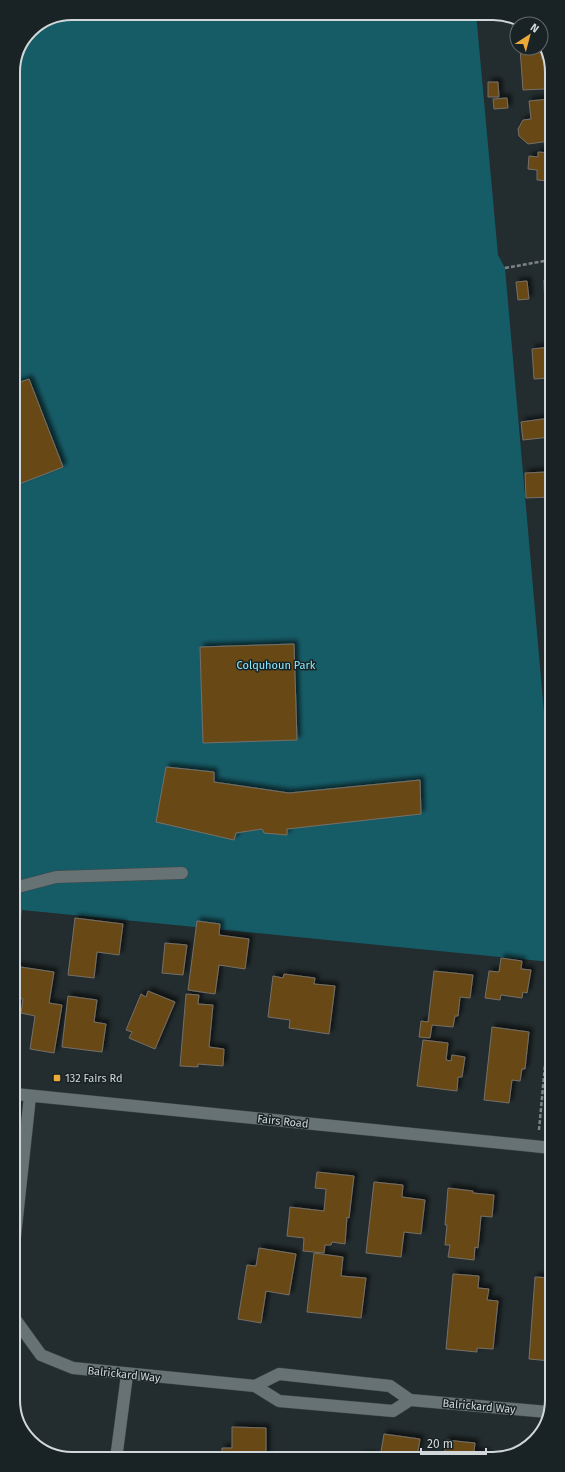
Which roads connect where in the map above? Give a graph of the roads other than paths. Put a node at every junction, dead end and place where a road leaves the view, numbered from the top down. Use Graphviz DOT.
graph roads {
  1 [pos="182,873"];
  2 [pos="20,886"];
  3 [pos="20,1095"];
  4 [pos="30,1096"];
  5 [pos="545,1148"];
  6 [pos="20,1189"];
  7 [pos="20,1326"];
  8 [pos="127,1375"];
  9 [pos="255,1386"];
  10 [pos="410,1400"];
  11 [pos="543,1412"];
  12 [pos="117,1452"];
  1 -- 2 [label="street"];
  3 -- 4 [label="street, Fairs Road"];
  4 -- 5 [label="street, Fairs Road"];
  4 -- 6 [label="street"];
  7 -- 8 [label="street, Balrickard Way"];
  8 -- 9 [label="street, Balrickard Way"];
  8 -- 12 [label="street"];
  9 -- 10 [label="street, Balrickard Way"];
  9 -- 10 [label="street"];
  10 -- 11 [label="street, Balrickard Way"];
}
